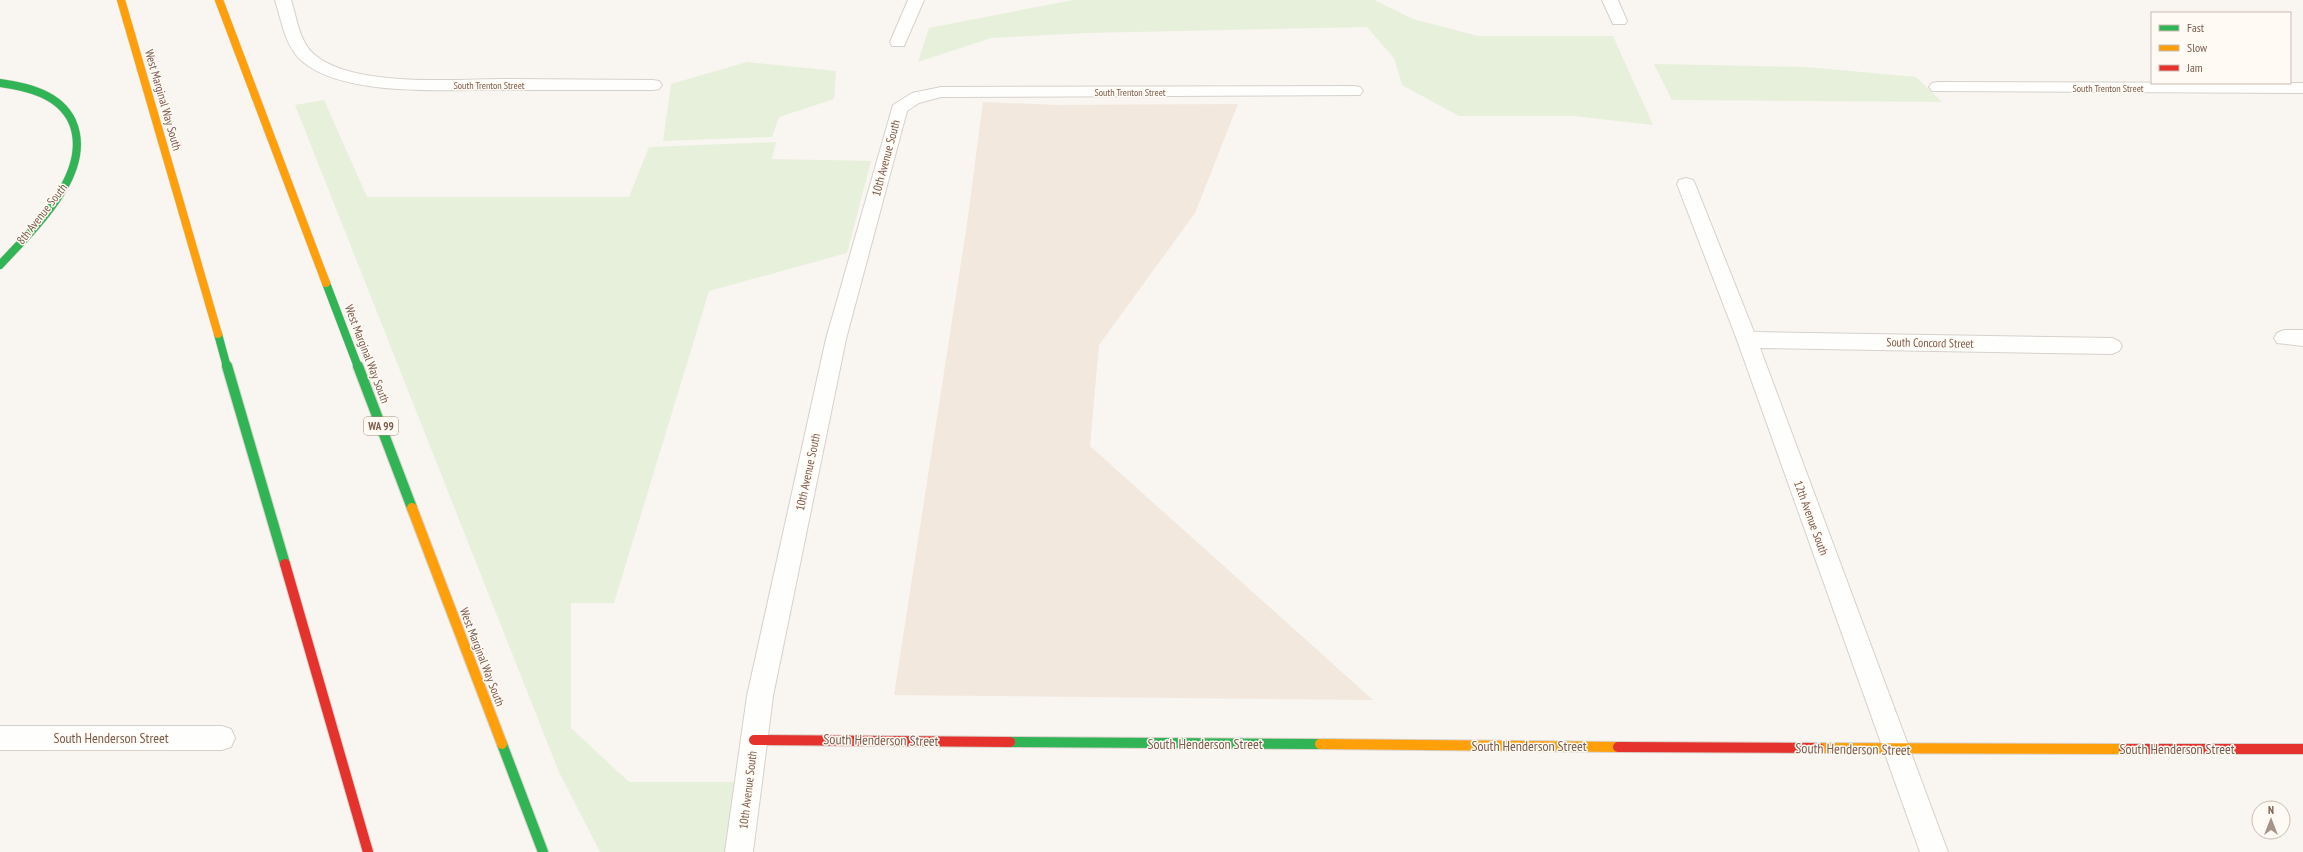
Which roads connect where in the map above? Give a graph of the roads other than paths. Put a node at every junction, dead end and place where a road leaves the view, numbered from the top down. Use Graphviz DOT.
graph roads {
  1 [pos="121,0"];
  2 [pos="219,0"];
  3 [pos="283,0"];
  4 [pos="916,0"];
  5 [pos="1610,0"];
  6 [pos="1619,20"];
  7 [pos="898,42"];
  8 [pos="0,83"];
  9 [pos="653,85"];
  10 [pos="1938,87"];
  11 [pos="2303,88"];
  12 [pos="1354,91"];
  13 [pos="907,100"];
  14 [pos="1686,184"];
  15 [pos="0,265"];
  16 [pos="1747,340"];
  17 [pos="2112,346"];
  18 [pos="0,738"];
  19 [pos="222,738"];
  20 [pos="754,740"];
  21 [pos="1894,749"];
  22 [pos="2303,749"];
  23 [pos="368,852"];
  24 [pos="543,852"];
  25 [pos="739,852"];
  26 [pos="1934,852"];
  1 -- 23 [label="main road, West Marginal Way South"];
  2 -- 24 [label="main road, West Marginal Way South / WA 99"];
  3 -- 9 [label="street, South Trenton Street"];
  4 -- 7 [label="street"];
  5 -- 6 [label="street"];
  8 -- 15 [label="main road, 8th Avenue South"];
  10 -- 11 [label="street, South Trenton Street"];
  12 -- 13 [label="street, South Trenton Street"];
  13 -- 20 [label="street, 10th Avenue South"];
  14 -- 16 [label="street, 12th Avenue South"];
  16 -- 17 [label="street, South Concord Street"];
  16 -- 21 [label="street, 12th Avenue South"];
  18 -- 19 [label="street, South Henderson Street"];
  20 -- 21 [label="main road, South Henderson Street"];
  20 -- 25 [label="street, 10th Avenue South"];
  21 -- 22 [label="main road, South Henderson Street"];
  21 -- 26 [label="street, 12th Avenue South"];
}
